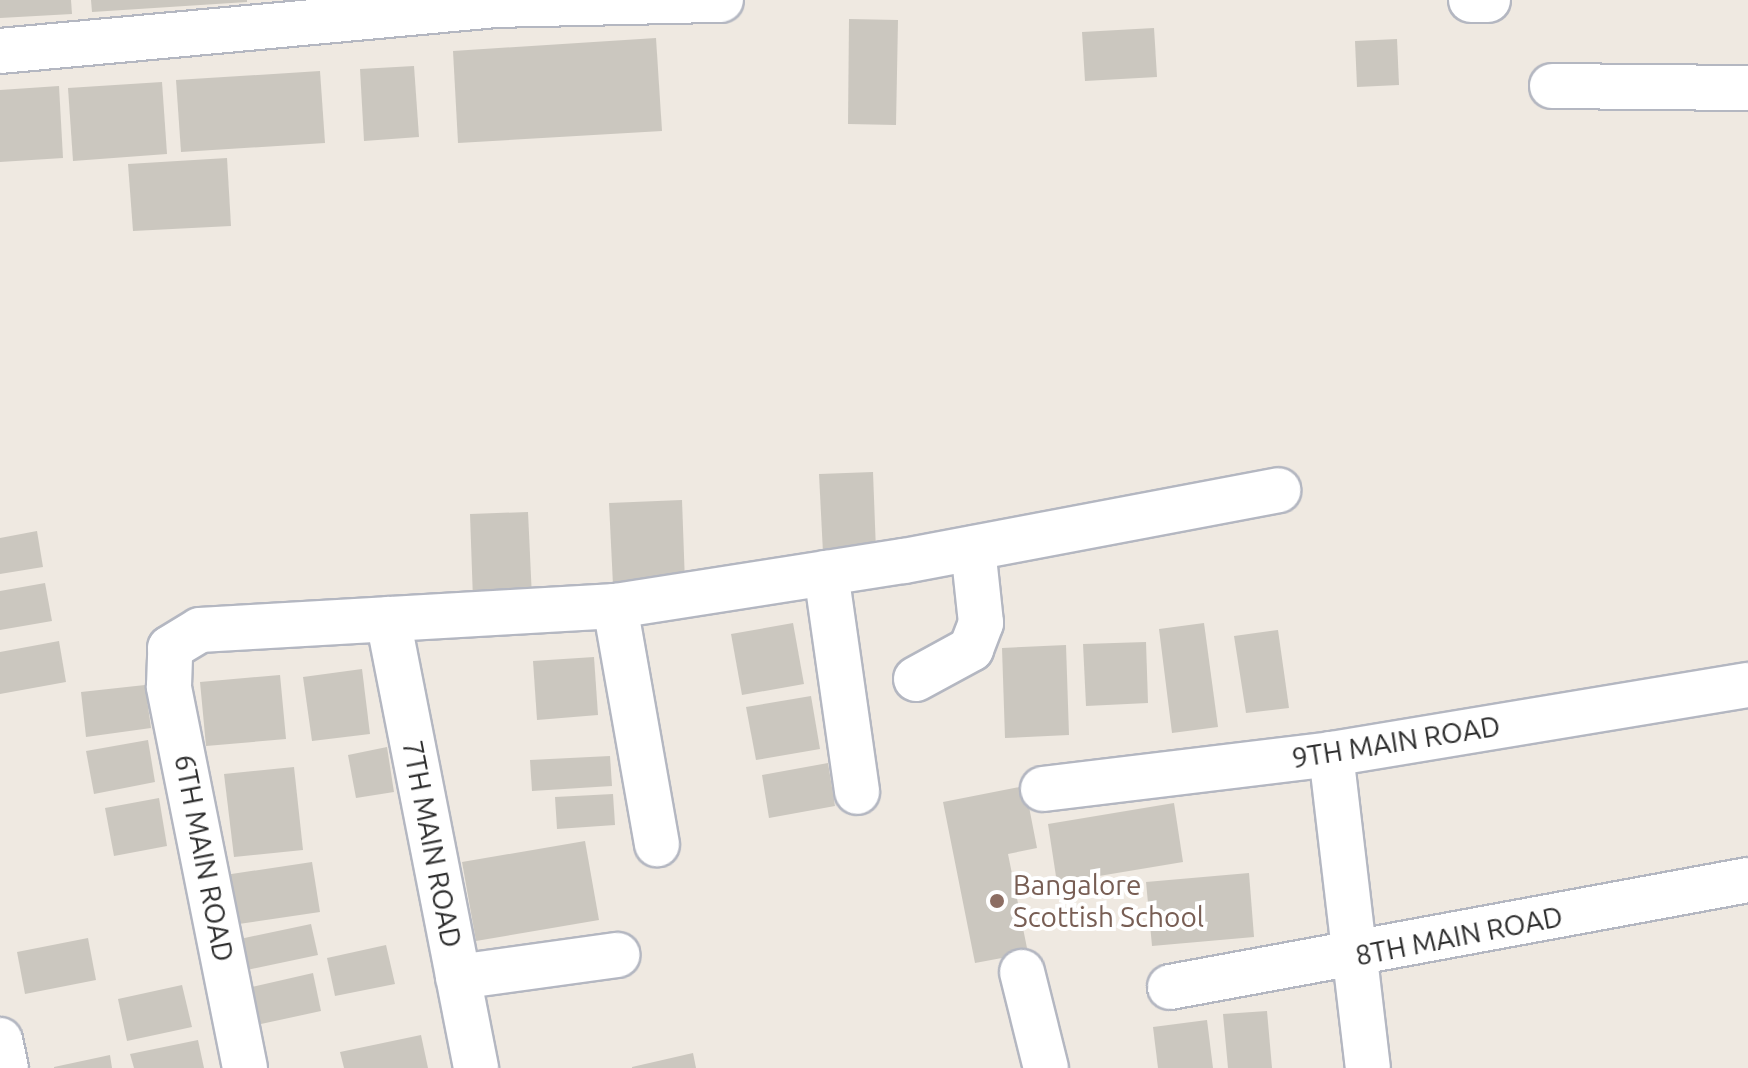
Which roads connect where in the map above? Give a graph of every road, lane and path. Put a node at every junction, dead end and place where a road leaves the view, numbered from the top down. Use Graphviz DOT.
graph roads {
  1 [pos="721,0"];
  2 [pos="1471,0"];
  3 [pos="1488,0"];
  4 [pos="0,51"];
  5 [pos="1552,86"];
  6 [pos="1748,88"];
  7 [pos="1278,490"];
  8 [pos="973,548"];
  9 [pos="826,573"];
  10 [pos="615,606"];
  11 [pos="388,619"];
  12 [pos="916,679"];
  13 [pos="1748,685"];
  14 [pos="1331,754"];
  15 [pos="1043,789"];
  16 [pos="857,792"];
  17 [pos="657,844"];
  18 [pos="1748,880"];
  19 [pos="617,955"];
  20 [pos="1355,956"];
  21 [pos="1022,972"];
  22 [pos="458,977"];
  23 [pos="1170,987"];
  24 [pos="0,1040"];
  25 [pos="6,1068"];
  26 [pos="245,1068"];
  27 [pos="476,1068"];
  28 [pos="1046,1068"];
  29 [pos="1368,1068"];
  1 -- 4 [label="street"];
  2 -- 3 [label="street"];
  5 -- 6 [label="street"];
  7 -- 8 [label="street"];
  8 -- 9 [label="street"];
  8 -- 12 [label="street"];
  9 -- 10 [label="street"];
  9 -- 16 [label="street"];
  10 -- 11 [label="street"];
  10 -- 17 [label="street"];
  11 -- 22 [label="street, 7TH MAIN ROAD"];
  11 -- 26 [label="street, 6TH MAIN ROAD"];
  13 -- 14 [label="street, 9TH MAIN ROAD"];
  14 -- 15 [label="street, 9TH MAIN ROAD"];
  14 -- 20 [label="street"];
  18 -- 20 [label="street, 8TH MAIN ROAD"];
  19 -- 22 [label="street"];
  20 -- 23 [label="street, 8TH MAIN ROAD"];
  20 -- 29 [label="street"];
  21 -- 28 [label="street"];
  22 -- 27 [label="street, 7TH MAIN ROAD"];
  24 -- 25 [label="street"];
}
